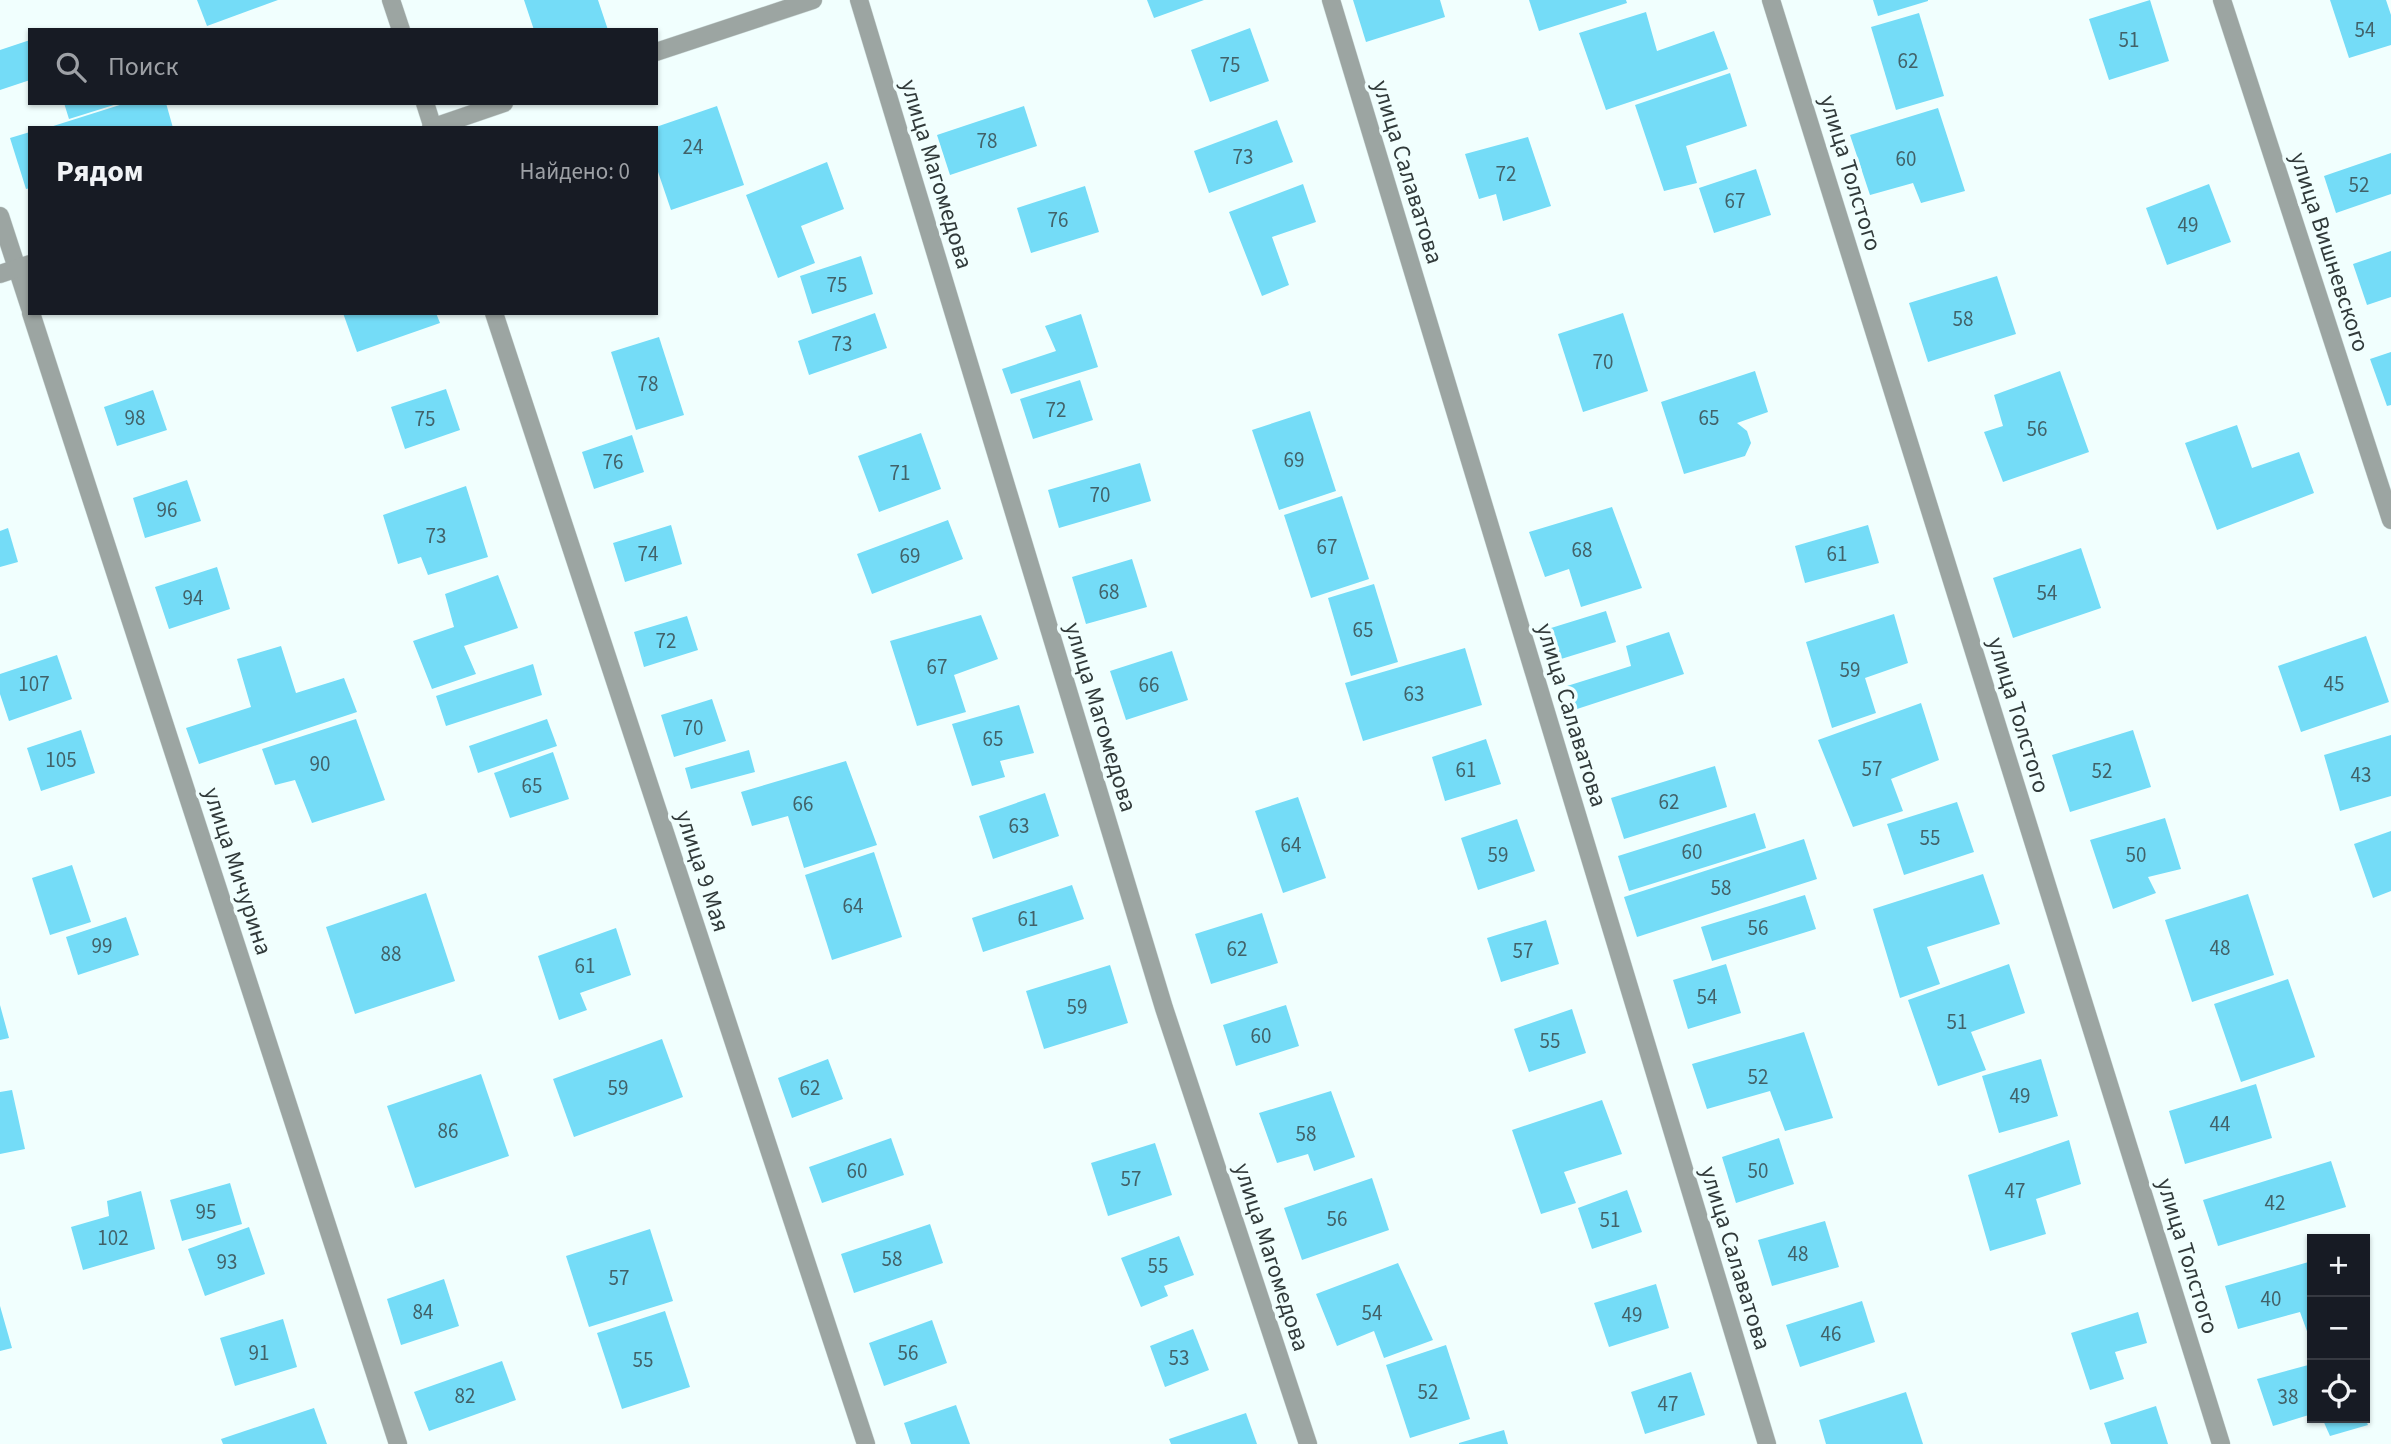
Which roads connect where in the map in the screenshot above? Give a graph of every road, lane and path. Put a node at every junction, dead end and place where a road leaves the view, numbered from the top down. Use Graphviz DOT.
graph roads {
  1 [pos="391,0"];
  2 [pos="813,0"];
  3 [pos="859,0"];
  4 [pos="1331,0"];
  5 [pos="1771,0"];
  6 [pos="2222,0"];
  7 [pos="400,28"];
  8 [pos="658,51"];
  9 [pos="426,105"];
  10 [pos="498,105"];
  11 [pos="431,126"];
  12 [pos="438,126"];
  13 [pos="0,216"];
  14 [pos="16,269"];
  15 [pos="28,302"];
  16 [pos="32,315"];
  17 [pos="495,315"];
  18 [pos="2391,520"];
  19 [pos="398,1444"];
  20 [pos="866,1444"];
  21 [pos="1308,1444"];
  22 [pos="1767,1444"];
  23 [pos="2221,1444"];
  1 -- 7 [label="street"];
  2 -- 8 [label="street"];
  3 -- 21 [label="street, улица Магомедова"];
  4 -- 22 [label="street, улица Салаватова"];
  5 -- 23 [label="street, улица Толстого"];
  6 -- 18 [label="street, улица Вишневского"];
  9 -- 11 [label="street"];
  10 -- 12 [label="street"];
  13 -- 14 [label="street"];
  14 -- 15 [label="street"];
  16 -- 19 [label="street, улица Мичурина"];
  17 -- 20 [label="street, улица 9 Мая"];
}
